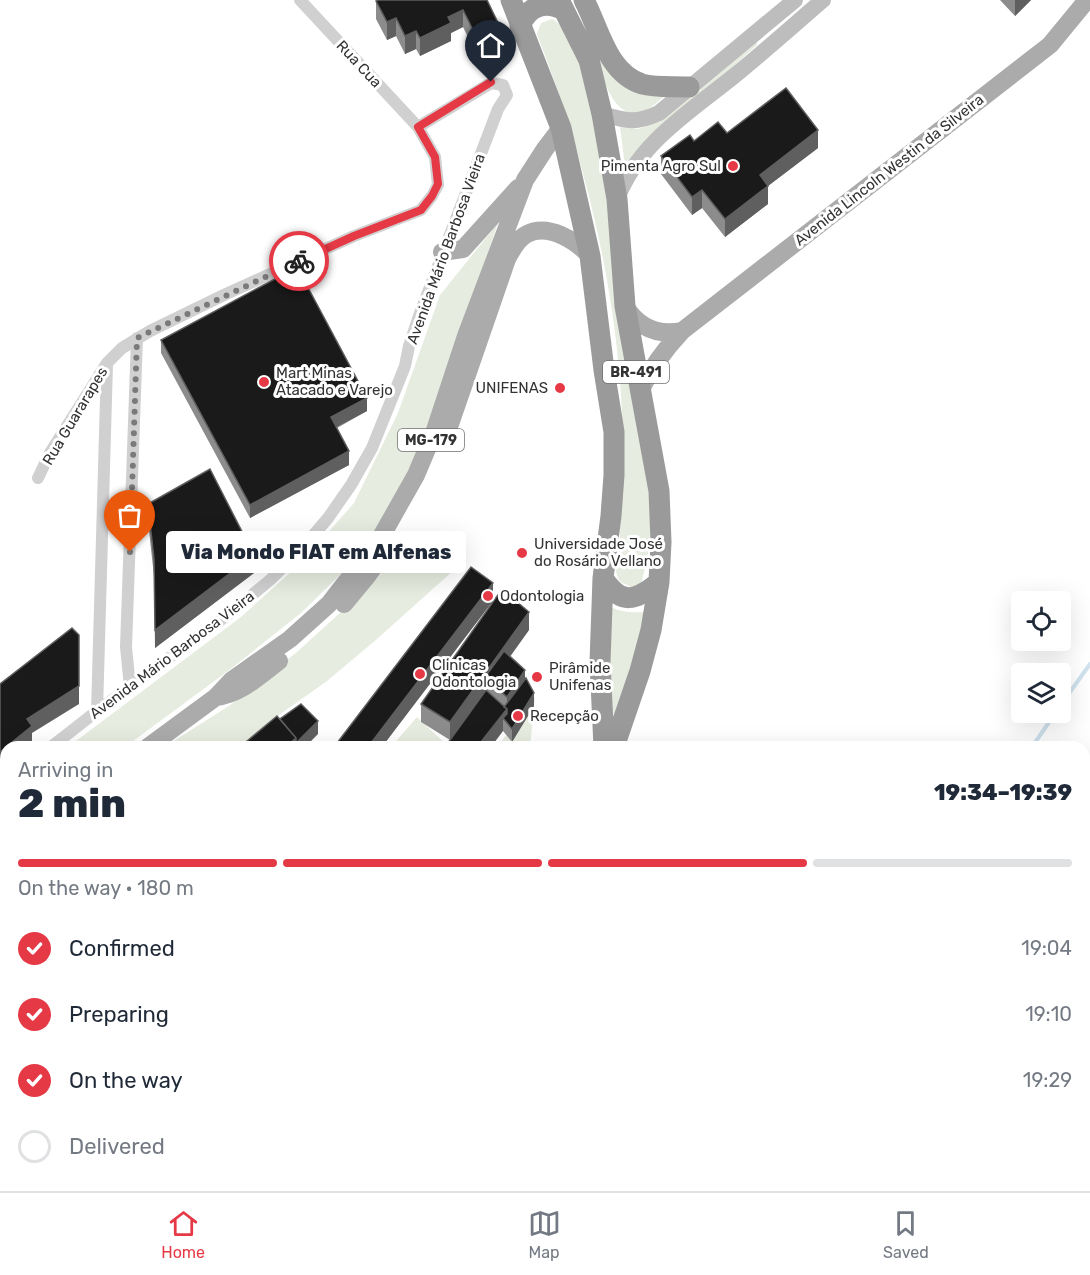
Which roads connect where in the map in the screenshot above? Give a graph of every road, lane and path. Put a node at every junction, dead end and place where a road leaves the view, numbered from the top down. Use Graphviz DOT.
graph roads {
  1 [pos="300,0"];
  2 [pos="511,0"];
  3 [pos="584,0"];
  4 [pos="795,0"];
  5 [pos="1087,0"];
  6 [pos="820,1"];
  7 [pos="561,5"];
  8 [pos="520,26"];
  9 [pos="762,27"];
  10 [pos="774,42"];
  11 [pos="689,87"];
  12 [pos="603,114"];
  13 [pos="418,127"];
  14 [pos="561,128"];
  15 [pos="525,180"];
  16 [pos="617,199"];
  17 [pos="442,252"];
  18 [pos="590,256"];
  19 [pos="625,306"];
  20 [pos="682,331"];
  21 [pos="137,338"];
  22 [pos="107,363"];
  23 [pos="640,391"];
  24 [pos="38,478"];
  25 [pos="603,578"];
  26 [pos="659,582"];
  27 [pos="130,687"];
  28 [pos="216,697"];
  29 [pos="96,711"];
  30 [pos="58,741"];
  31 [pos="156,741"];
  32 [pos="604,741"];
  33 [pos="616,741"];
  1 -- 13 [label="street, Rua Cua"];
  2 -- 8 [label="highway, BR-491"];
  3 -- 11 [label="highway"];
  4 -- 9 [label="main road"];
  5 -- 20 [label="main road, Avenida Lincoln Westin da Silveira"];
  6 -- 10 [label="main road"];
  7 -- 8 [label="highway"];
  7 -- 12 [label="highway, BR-491"];
  8 -- 14 [label="highway, BR-491"];
  9 -- 10 [label="main road"];
  9 -- 11 [label="main road"];
  10 -- 16 [label="main road"];
  11 -- 12 [label="main road"];
  12 -- 16 [label="highway, BR-491"];
  13 -- 17 [label="street, Avenida Mário Barbosa Vieira"];
  13 -- 21 [label="street, Rua Guararapes"];
  14 -- 15 [label="main road, MG-179"];
  14 -- 18 [label="highway, BR-491"];
  15 -- 17 [label="main road"];
  15 -- 28 [label="main road, MG-179"];
  16 -- 19 [label="highway, BR-491"];
  17 -- 27 [label="street, Avenida Mário Barbosa Vieira"];
  18 -- 25 [label="highway, BR-491"];
  18 -- 28 [label="main road, MG-179"];
  19 -- 20 [label="main road"];
  19 -- 23 [label="highway, BR-491"];
  20 -- 23 [label="main road, Avenida Lincoln Westin da Silveira"];
  21 -- 22 [label="street, Rua Guararapes"];
  21 -- 27 [label="street"];
  22 -- 24 [label="street, Rua Guararapes"];
  22 -- 29 [label="street"];
  23 -- 26 [label="highway, BR-491"];
  25 -- 26 [label="highway"];
  25 -- 32 [label="highway, BR-491"];
  26 -- 33 [label="highway, BR-491"];
  27 -- 29 [label="street, Avenida Mário Barbosa Vieira"];
  28 -- 31 [label="main road, MG-179"];
  29 -- 30 [label="street, Avenida Mário Barbosa Vieira"];
}
